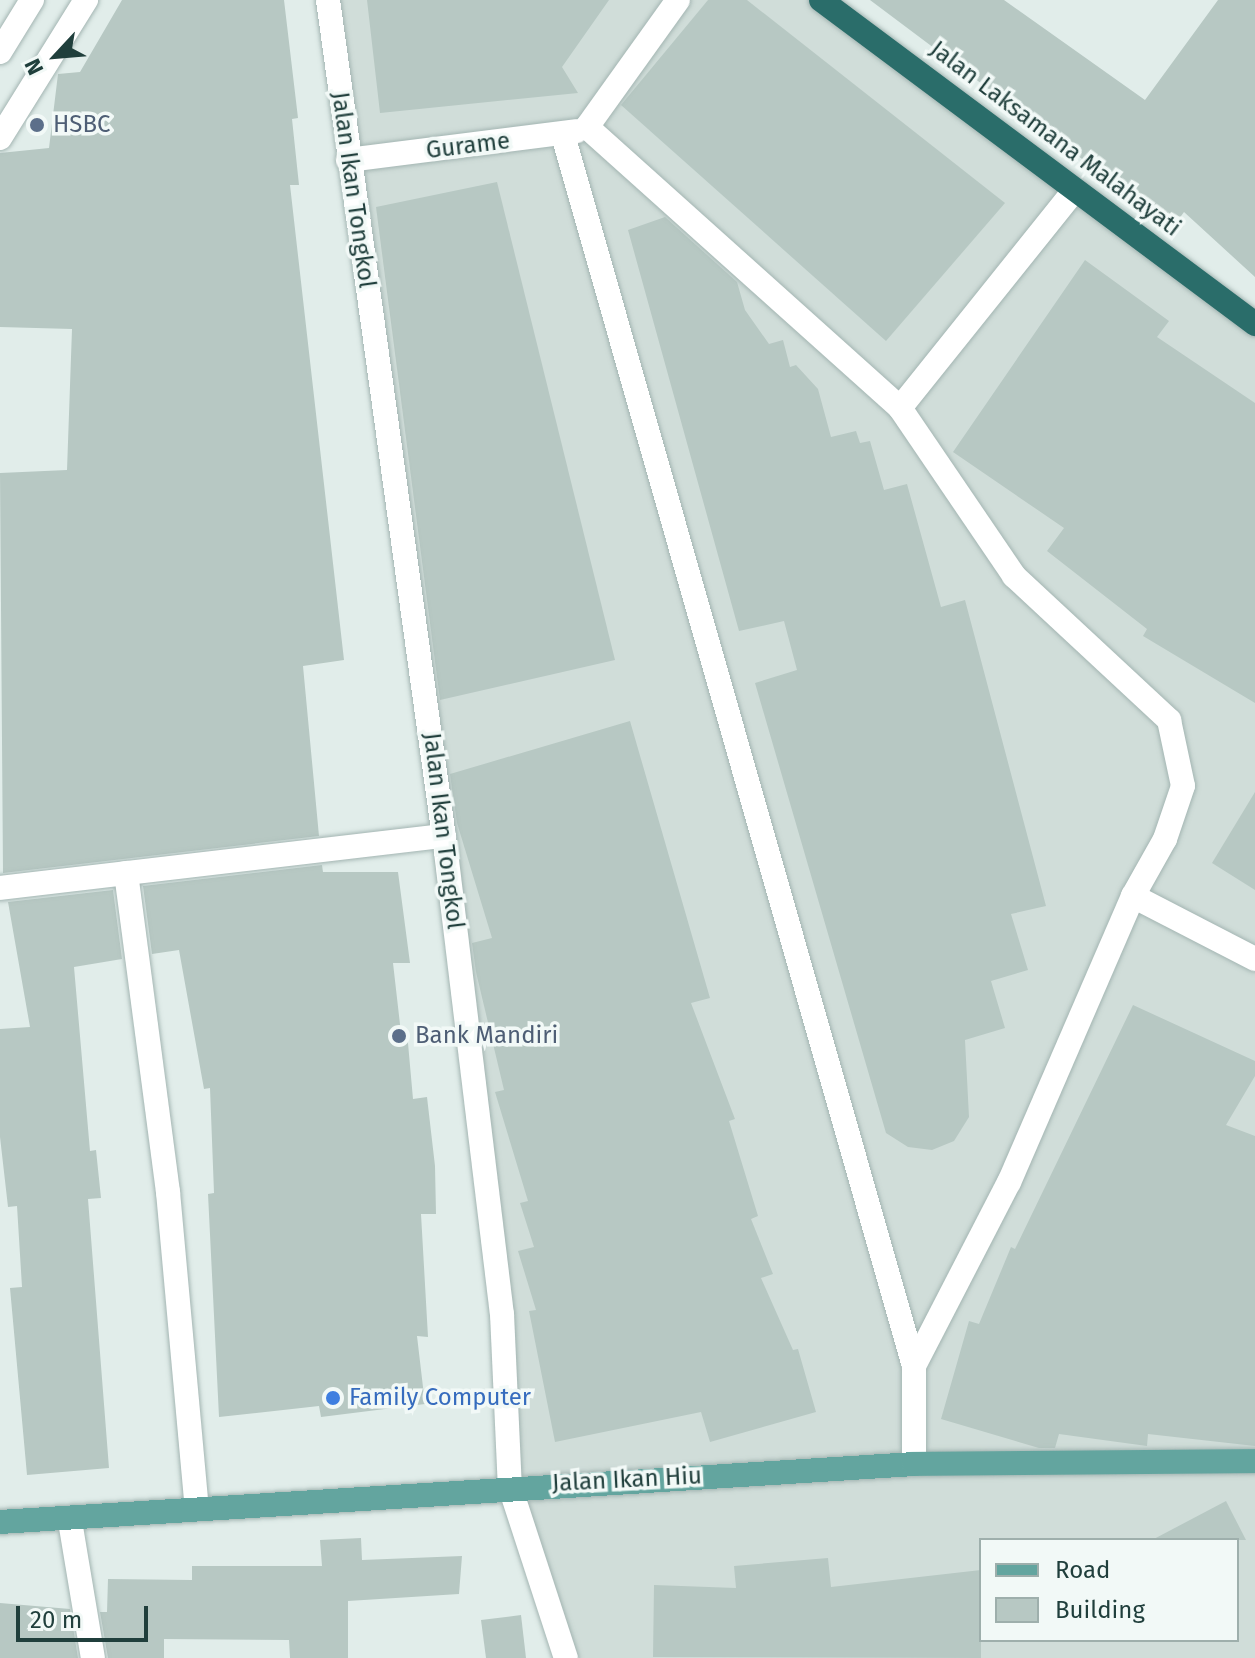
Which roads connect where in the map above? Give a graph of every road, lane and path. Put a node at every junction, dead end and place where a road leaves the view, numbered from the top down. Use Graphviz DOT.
graph roads {
  1 [pos="32,0"];
  2 [pos="86,0"];
  3 [pos="328,0"];
  4 [pos="678,0"];
  5 [pos="821,0"];
  6 [pos="0,52"];
  7 [pos="587,127"];
  8 [pos="563,135"];
  9 [pos="0,138"];
  10 [pos="348,160"];
  11 [pos="1074,191"];
  12 [pos="1255,324"];
  13 [pos="900,408"];
  14 [pos="444,836"];
  15 [pos="126,873"];
  16 [pos="0,888"];
  17 [pos="1133,896"];
  18 [pos="1255,959"];
  19 [pos="914,1366"];
  20 [pos="1255,1461"];
  21 [pos="914,1464"];
  22 [pos="510,1487"];
  23 [pos="197,1508"];
  24 [pos="70,1521"];
  25 [pos="0,1522"];
  26 [pos="93,1658"];
  27 [pos="566,1658"];
  1 -- 6 [label="street"];
  2 -- 9 [label="street"];
  3 -- 10 [label="street, Jalan Ikan Tongkol"];
  4 -- 7 [label="street"];
  5 -- 11 [label="highway, Jalan Laksamana Malahayati"];
  7 -- 8 [label="street, Gurame"];
  7 -- 13 [label="street"];
  8 -- 10 [label="street, Gurame"];
  8 -- 19 [label="street"];
  10 -- 14 [label="street, Jalan Ikan Tongkol"];
  11 -- 12 [label="highway, Jalan Laksamana Malahayati"];
  11 -- 13 [label="street"];
  13 -- 17 [label="street"];
  14 -- 15 [label="street"];
  14 -- 22 [label="street, Jalan Ikan Tongkol"];
  15 -- 16 [label="street"];
  15 -- 23 [label="street"];
  17 -- 18 [label="street"];
  17 -- 19 [label="street"];
  19 -- 21 [label="street"];
  20 -- 21 [label="main road, Jalan Ikan Hiu"];
  21 -- 22 [label="main road, Jalan Ikan Hiu"];
  22 -- 23 [label="main road, Jalan Ikan Hiu"];
  22 -- 27 [label="street, Jalan Ikan Tongkol"];
  23 -- 24 [label="main road, Jalan Ikan Hiu"];
  24 -- 25 [label="main road, Jalan Ikan Hiu"];
  24 -- 26 [label="street"];
}
